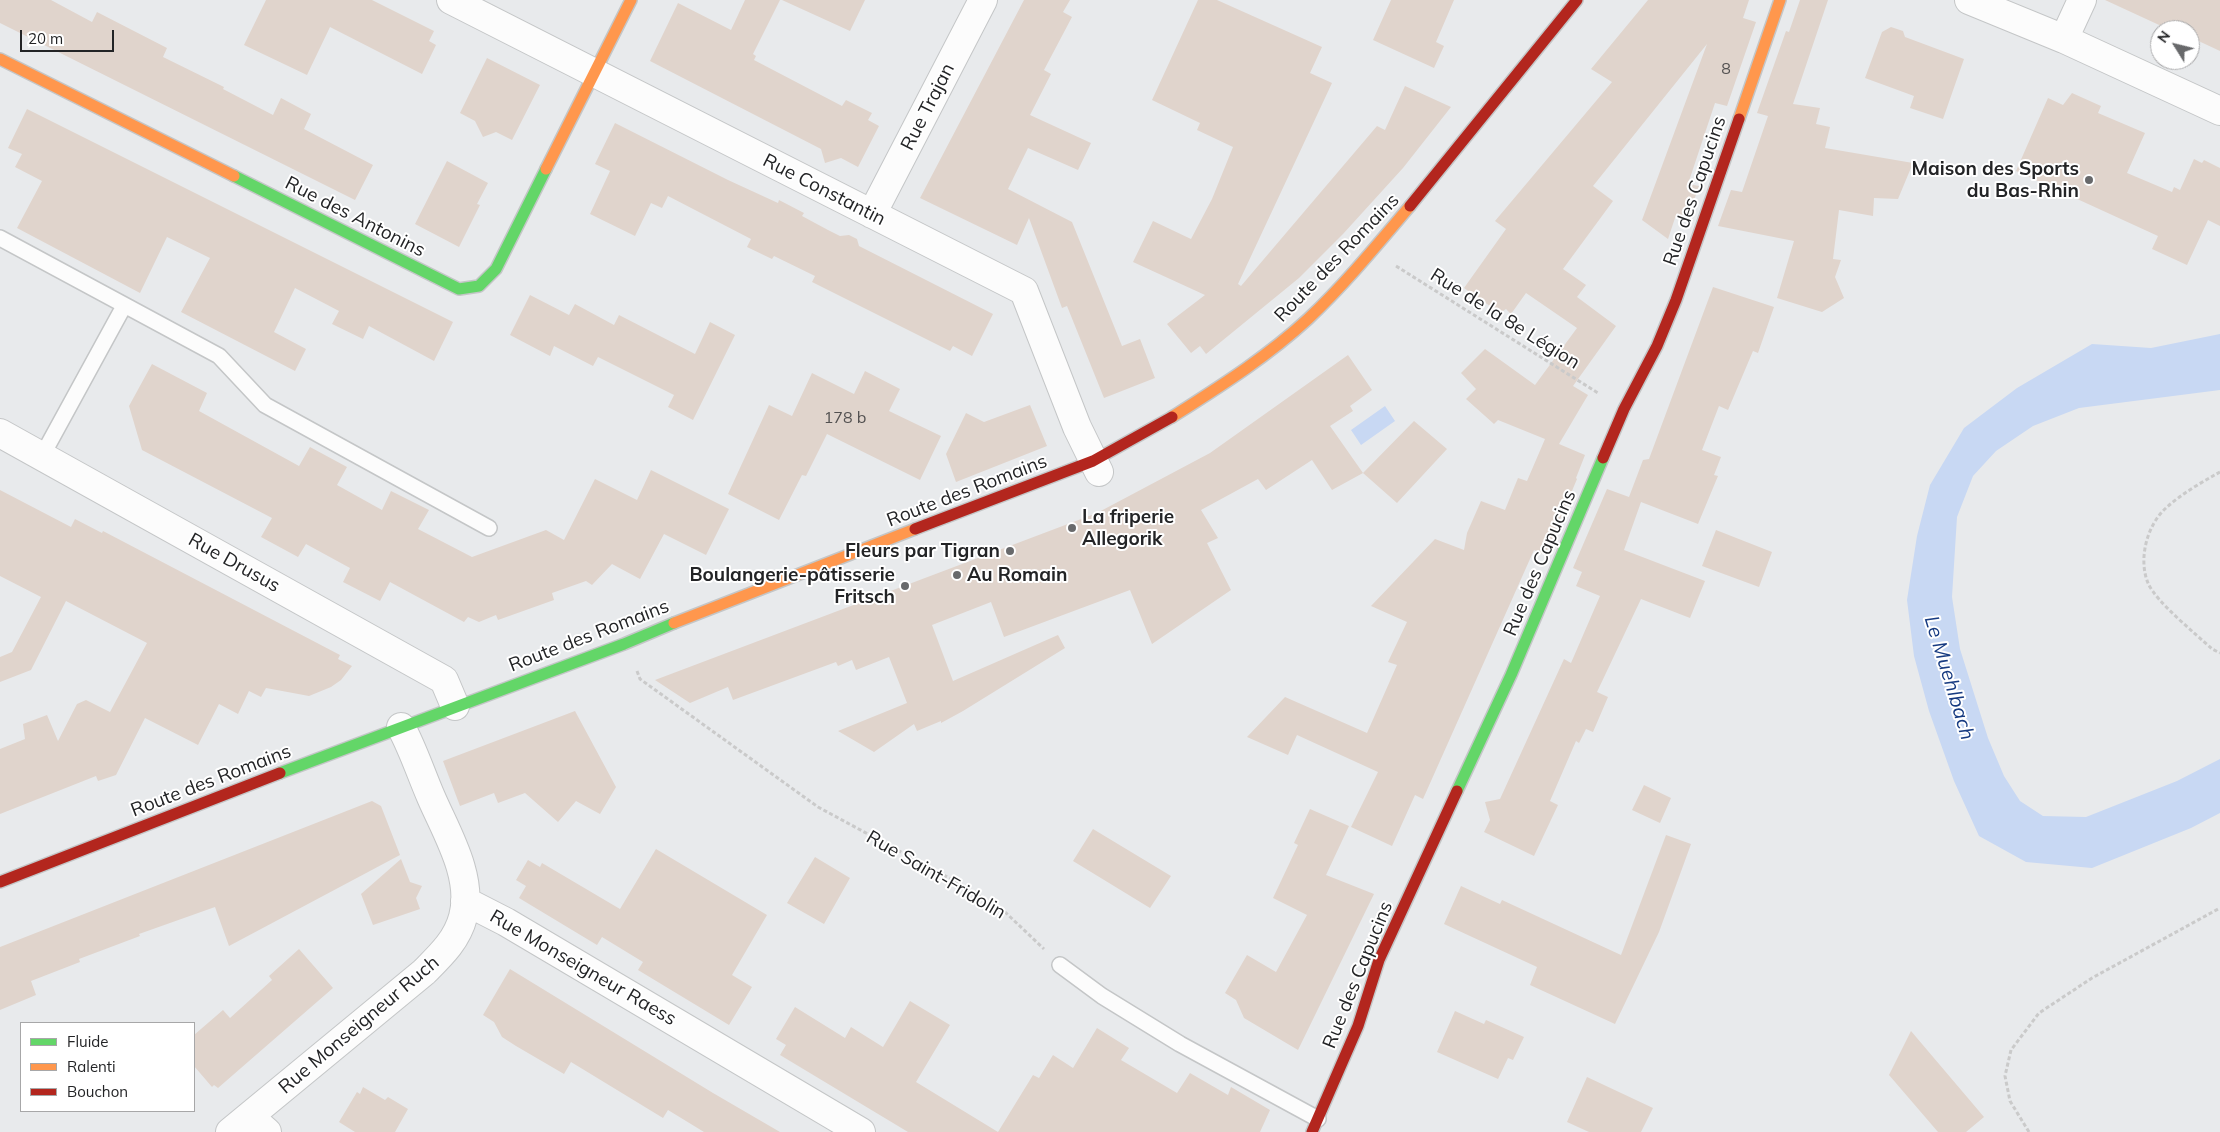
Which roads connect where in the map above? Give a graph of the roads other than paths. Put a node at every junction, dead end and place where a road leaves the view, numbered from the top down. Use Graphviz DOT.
graph roads {
  1 [pos="451,0"];
  2 [pos="631,0"];
  3 [pos="983,0"];
  4 [pos="1577,0"];
  5 [pos="1780,0"];
  6 [pos="1969,0"];
  7 [pos="2082,0"];
  8 [pos="2064,39"];
  9 [pos="0,59"];
  10 [pos="594,72"];
  11 [pos="2220,111"];
  12 [pos="872,214"];
  13 [pos="0,238"];
  14 [pos="124,306"];
  15 [pos="0,433"];
  16 [pos="42,456"];
  17 [pos="1096,467"];
  18 [pos="489,528"];
  19 [pos="455,706"];
  20 [pos="401,727"];
  21 [pos="0,882"];
  22 [pos="465,901"];
  23 [pos="1060,965"];
  24 [pos="1315,1126"];
  25 [pos="249,1127"];
  26 [pos="861,1132"];
  1 -- 10 [label="street, Rue Constantin"];
  2 -- 10 [label="street, Rue des Antonins"];
  3 -- 12 [label="street, Rue Trajan"];
  4 -- 17 [label="street, Route des Romains"];
  5 -- 24 [label="street, Rue des Capucins"];
  6 -- 8 [label="street"];
  7 -- 8 [label="street"];
  8 -- 11 [label="street"];
  9 -- 10 [label="street, Rue des Antonins"];
  10 -- 12 [label="street, Rue Constantin"];
  12 -- 17 [label="street, Rue Constantin"];
  13 -- 14 [label="lane"];
  14 -- 16 [label="lane"];
  14 -- 18 [label="lane"];
  15 -- 16 [label="street, Rue Drusus"];
  16 -- 19 [label="street, Rue Drusus"];
  17 -- 19 [label="street, Route des Romains"];
  19 -- 20 [label="street, Route des Romains"];
  20 -- 21 [label="street, Route des Romains"];
  20 -- 22 [label="street"];
  22 -- 25 [label="street, Rue Monseigneur Ruch"];
  22 -- 26 [label="street, Rue Monseigneur Raess"];
  23 -- 24 [label="lane"];
}
